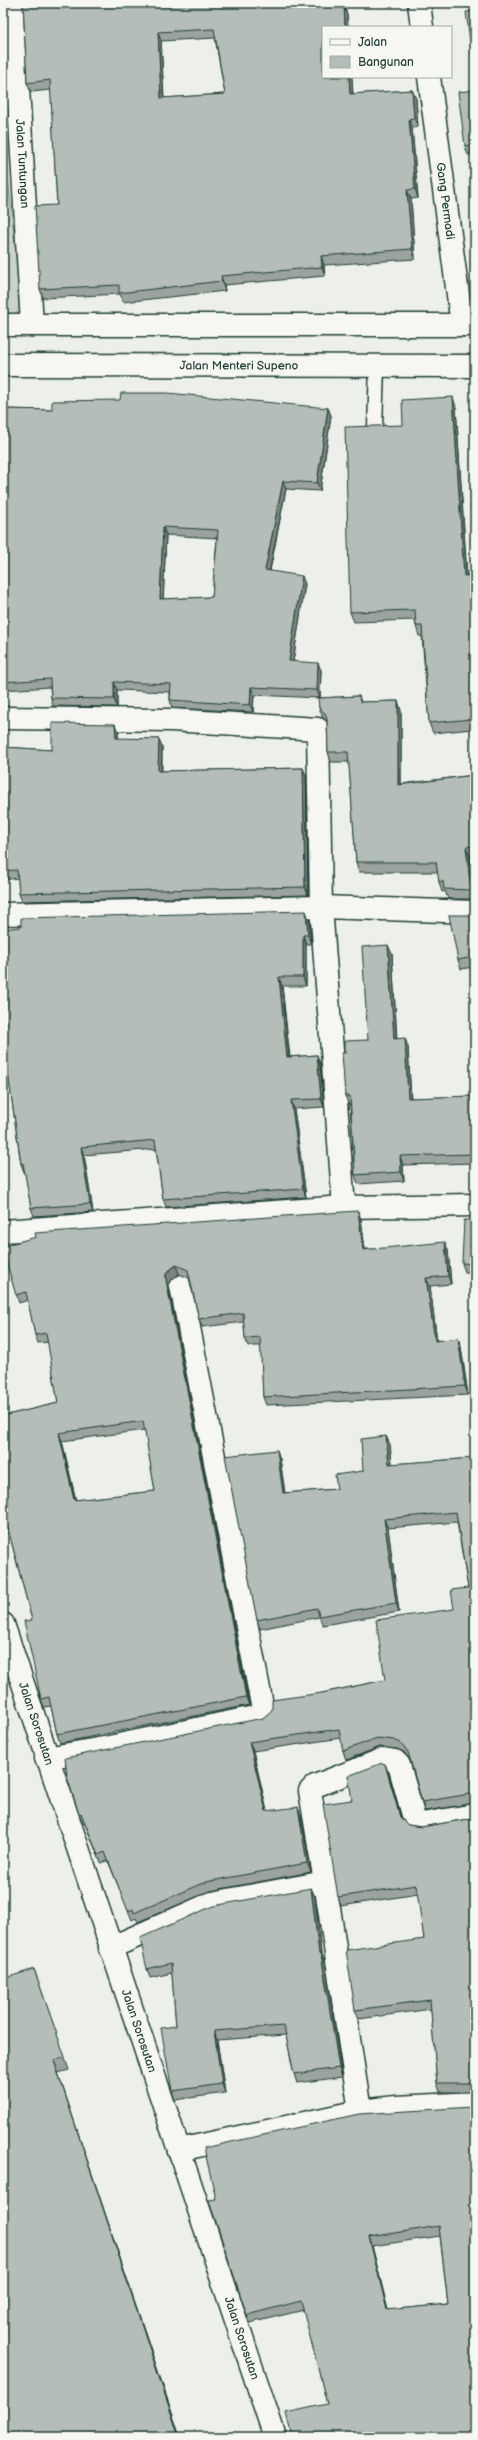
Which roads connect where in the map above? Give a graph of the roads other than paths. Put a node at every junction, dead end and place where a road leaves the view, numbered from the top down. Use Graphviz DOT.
graph roads {
  1 [pos="12,3"];
  2 [pos="419,3"];
  3 [pos="422,26"];
  4 [pos="429,78"];
  5 [pos="3,325"];
  6 [pos="32,325"];
  7 [pos="468,325"];
  8 [pos="3,365"];
  9 [pos="377,366"];
  10 [pos="475,366"];
  11 [pos="375,428"];
  12 [pos="3,718"];
  13 [pos="321,908"];
  14 [pos="475,912"];
  15 [pos="3,914"];
  16 [pos="475,1205"];
  17 [pos="344,1207"];
  18 [pos="3,1232"];
  19 [pos="181,1286"];
  20 [pos="3,1624"];
  21 [pos="46,1758"];
  22 [pos="475,1815"];
  23 [pos="325,1882"];
  24 [pos="110,1948"];
  25 [pos="475,2103"];
  26 [pos="360,2111"];
  27 [pos="179,2150"];
  28 [pos="275,2437"];
  1 -- 6 [label="street, Jalan Tuntungan"];
  2 -- 3 [label="street"];
  4 -- 7 [label="street, Gang Permadi"];
  5 -- 6 [label="street"];
  6 -- 7 [label="street"];
  8 -- 9 [label="street, Jalan Menteri Supeno"];
  9 -- 10 [label="street, Jalan Menteri Supeno"];
  9 -- 11 [label="lane"];
  12 -- 13 [label="street"];
  13 -- 14 [label="street"];
  13 -- 15 [label="street"];
  13 -- 17 [label="street"];
  16 -- 17 [label="street"];
  17 -- 18 [label="street"];
  19 -- 21 [label="street"];
  20 -- 21 [label="street, Jalan Sorosutan"];
  21 -- 24 [label="street, Jalan Sorosutan"];
  22 -- 23 [label="street"];
  23 -- 24 [label="street"];
  23 -- 26 [label="street"];
  24 -- 27 [label="street, Jalan Sorosutan"];
  25 -- 26 [label="street"];
  26 -- 27 [label="street"];
  27 -- 28 [label="street, Jalan Sorosutan"];
}
